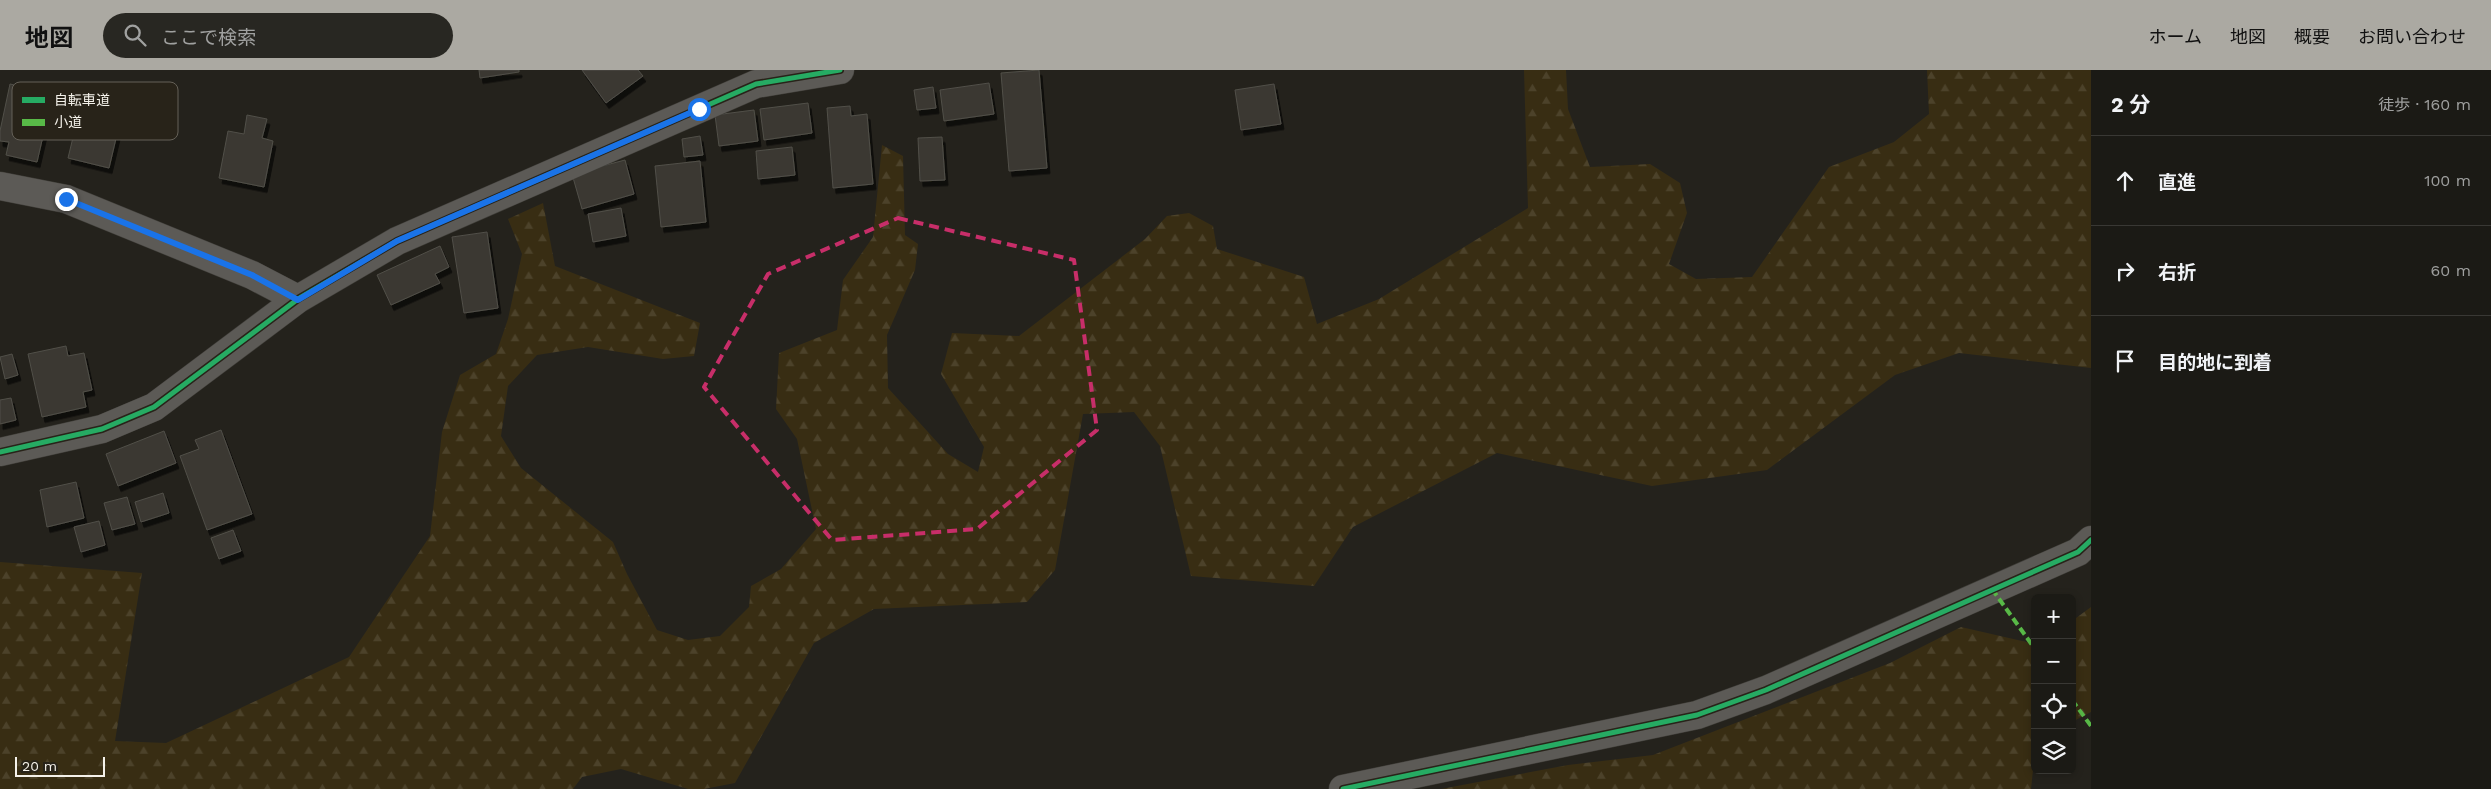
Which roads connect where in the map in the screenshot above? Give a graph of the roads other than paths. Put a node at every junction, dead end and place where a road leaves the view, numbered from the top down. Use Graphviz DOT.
graph roads {
  1 [pos="840,70"];
  2 [pos="0,186"];
  3 [pos="298,300"];
  4 [pos="0,452"];
  5 [pos="2091,540"];
  6 [pos="1343,789"];
  1 -- 3 [label="street"];
  2 -- 3 [label="street"];
  3 -- 4 [label="street"];
  5 -- 6 [label="street"];
}
